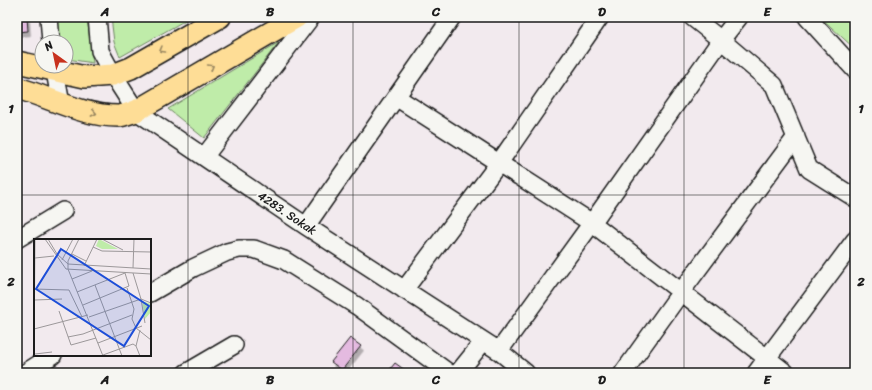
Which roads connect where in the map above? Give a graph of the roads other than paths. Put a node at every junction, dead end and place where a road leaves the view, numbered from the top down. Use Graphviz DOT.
graph roads {
  1 [pos="49,17"];
  2 [pos="97,17"];
  3 [pos="220,17"];
  4 [pos="297,17"];
  5 [pos="311,17"];
  6 [pos="452,17"];
  7 [pos="600,17"];
  8 [pos="692,17"];
  9 [pos="739,17"];
  10 [pos="807,17"];
  11 [pos="50,34"];
  12 [pos="721,40"];
  13 [pos="17,62"];
  14 [pos="34,65"];
  15 [pos="855,70"];
  16 [pos="55,74"];
  17 [pos="74,74"];
  18 [pos="113,75"];
  19 [pos="17,88"];
  20 [pos="396,97"];
  21 [pos="61,104"];
  22 [pos="136,111"];
  23 [pos="796,137"];
  24 [pos="204,157"];
  25 [pos="499,163"];
  26 [pos="855,198"];
  27 [pos="63,211"];
  28 [pos="592,223"];
  29 [pos="306,226"];
  30 [pos="17,239"];
  31 [pos="855,240"];
  32 [pos="404,290"];
  33 [pos="151,292"];
  34 [pos="681,292"];
  35 [pos="483,342"];
  36 [pos="234,345"];
  37 [pos="499,351"];
  38 [pos="51,356"];
  39 [pos="767,358"];
  40 [pos="25,373"];
  41 [pos="186,373"];
  42 [pos="449,373"];
  43 [pos="458,373"];
  44 [pos="526,373"];
  45 [pos="623,373"];
  46 [pos="756,373"];
  47 [pos="786,373"];
  1 -- 11 [label="street"];
  2 -- 18 [label="street, 4283. Sokak"];
  3 -- 18 [label="main road, one-way"];
  22 -- 4 [label="main road, one-way"];
  5 -- 24 [label="street"];
  6 -- 20 [label="street"];
  7 -- 25 [label="street"];
  8 -- 12 [label="street"];
  9 -- 12 [label="street"];
  10 -- 15 [label="street"];
  12 -- 23 [label="street"];
  12 -- 28 [label="street"];
  13 -- 14 [label="main road"];
  16 -- 21 [label="street"];
  17 -- 18 [label="main road"];
  18 -- 22 [label="street, 4283. Sokak"];
  19 -- 21 [label="main road"];
  20 -- 25 [label="street"];
  20 -- 29 [label="street"];
  21 -- 22 [label="main road, one-way"];
  22 -- 24 [label="street, 4283. Sokak"];
  23 -- 26 [label="street"];
  23 -- 34 [label="street"];
  24 -- 29 [label="street, 4283. Sokak"];
  25 -- 28 [label="street"];
  25 -- 32 [label="street"];
  27 -- 30 [label="street"];
  28 -- 34 [label="street"];
  28 -- 37 [label="street"];
  29 -- 32 [label="street, 4283. Sokak"];
  31 -- 39 [label="street"];
  32 -- 35 [label="street, 4283. Sokak"];
  33 -- 42 [label="street"];
  34 -- 39 [label="street"];
  34 -- 45 [label="street"];
  35 -- 37 [label="street, 4283. Sokak"];
  35 -- 43 [label="street"];
  36 -- 41 [label="street"];
  37 -- 44 [label="street, 4283. Sokak"];
  38 -- 40 [label="street"];
  39 -- 46 [label="street"];
  39 -- 47 [label="street"];
}
